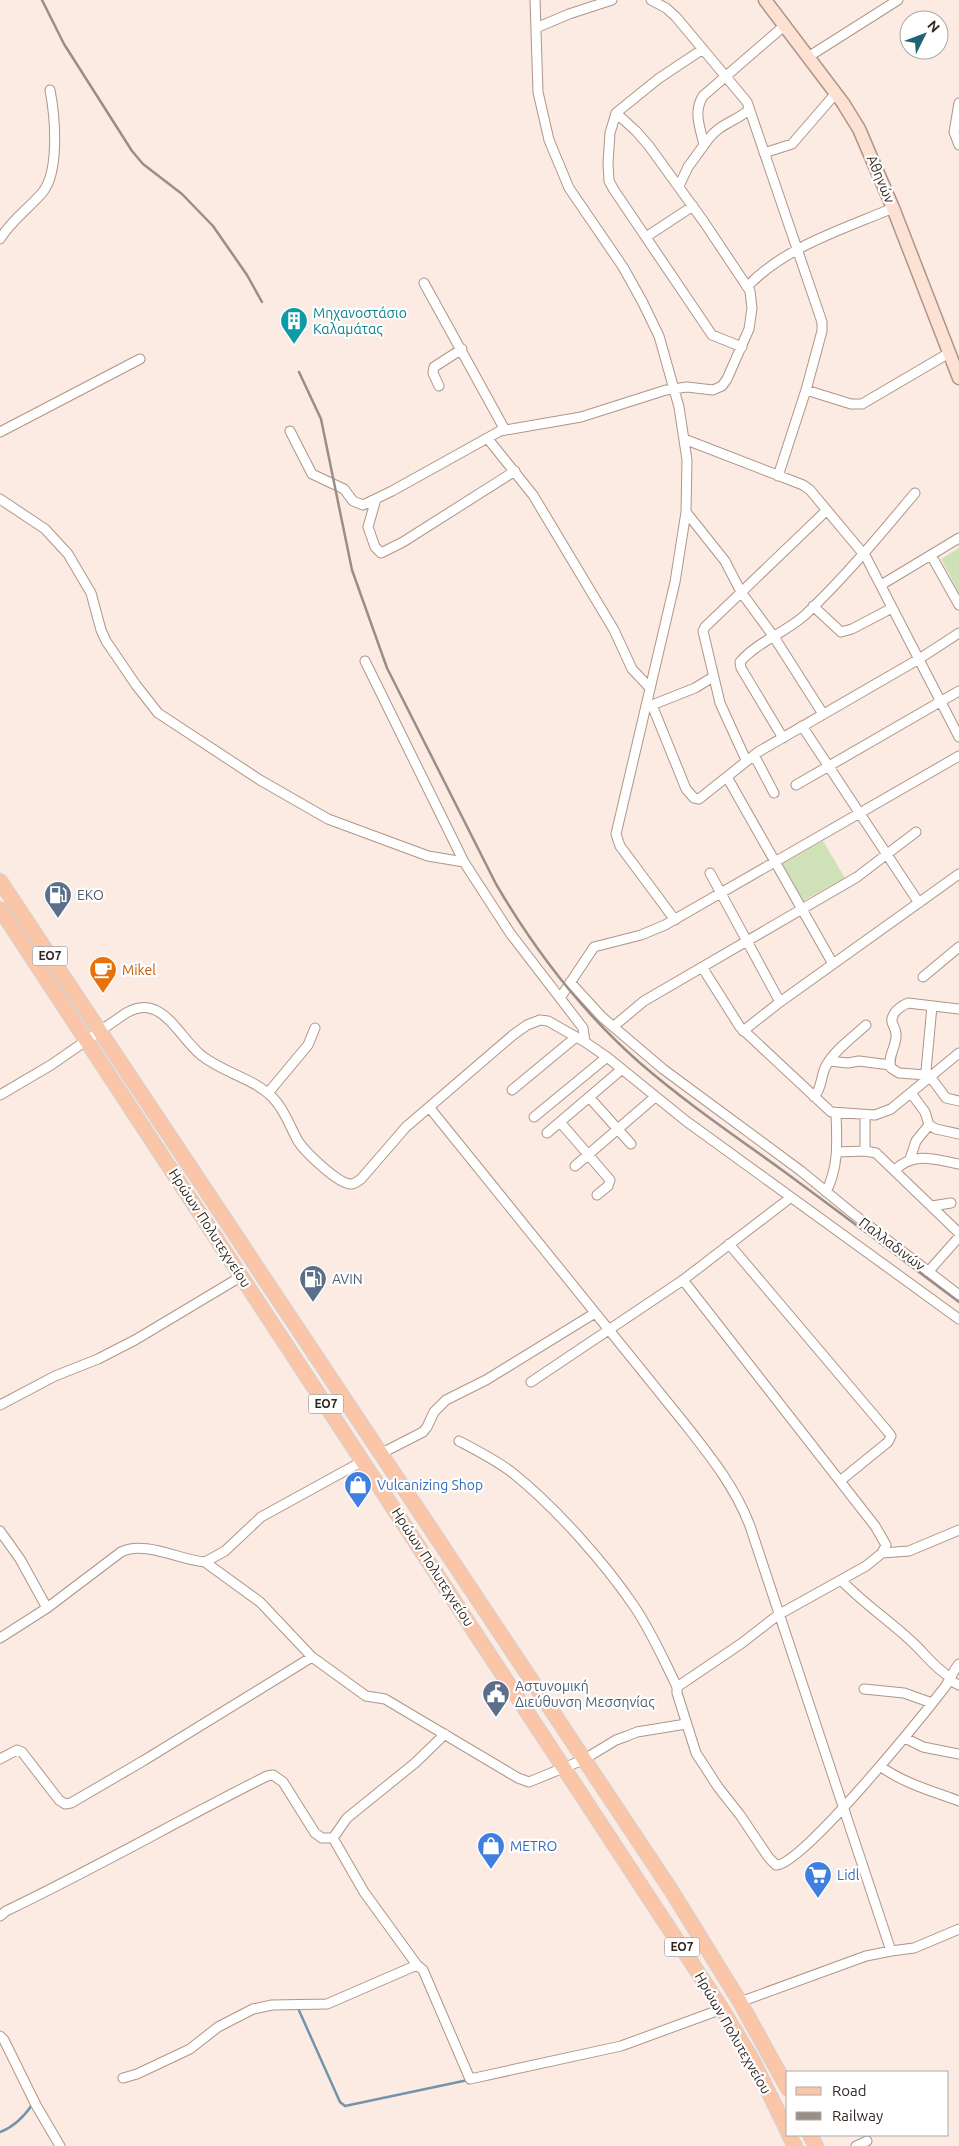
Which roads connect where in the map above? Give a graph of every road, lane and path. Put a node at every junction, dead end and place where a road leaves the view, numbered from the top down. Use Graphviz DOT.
graph roads {
  1 [pos="535,0"];
  2 [pos="612,0"];
  3 [pos="651,0"];
  4 [pos="765,0"];
  5 [pos="898,0"];
  6 [pos="784,26"];
  7 [pos="536,28"];
  8 [pos="703,50"];
  9 [pos="808,57"];
  10 [pos="726,76"];
  11 [pos="50,90"];
  12 [pos="836,93"];
  13 [pos="959,103"];
  14 [pos="749,110"];
  15 [pos="616,113"];
  16 [pos="704,145"];
  17 [pos="959,145"];
  18 [pos="764,153"];
  19 [pos="679,186"];
  20 [pos="693,206"];
  21 [pos="893,208"];
  22 [pos="646,237"];
  23 [pos="0,239"];
  24 [pos="796,251"];
  25 [pos="424,283"];
  26 [pos="748,287"];
  27 [pos="742,347"];
  28 [pos="462,349"];
  29 [pos="949,353"];
  30 [pos="140,358"];
  31 [pos="959,378"];
  32 [pos="439,386"];
  33 [pos="674,388"];
  34 [pos="806,390"];
  35 [pos="505,430"];
  36 [pos="290,431"];
  37 [pos="0,432"];
  38 [pos="488,439"];
  39 [pos="684,439"];
  40 [pos="515,471"];
  41 [pos="778,476"];
  42 [pos="915,494"];
  43 [pos="0,499"];
  44 [pos="376,499"];
  45 [pos="827,510"];
  46 [pos="686,512"];
  47 [pos="959,538"];
  48 [pos="863,553"];
  49 [pos="931,555"];
  50 [pos="881,585"];
  51 [pos="740,592"];
  52 [pos="959,605"];
  53 [pos="813,606"];
  54 [pos="892,608"];
  55 [pos="959,633"];
  56 [pos="774,637"];
  57 [pos="919,659"];
  58 [pos="365,661"];
  59 [pos="713,677"];
  60 [pos="649,687"];
  61 [pos="959,691"];
  62 [pos="941,700"];
  63 [pos="649,705"];
  64 [pos="823,714"];
  65 [pos="802,726"];
  66 [pos="959,737"];
  67 [pos="783,738"];
  68 [pos="959,756"];
  69 [pos="750,758"];
  70 [pos="828,766"];
  71 [pos="727,777"];
  72 [pos="796,785"];
  73 [pos="774,793"];
  74 [pos="858,813"];
  75 [pos="916,832"];
  76 [pos="886,854"];
  77 [pos="775,861"];
  78 [pos="464,862"];
  79 [pos="710,872"];
  80 [pos="959,875"];
  81 [pos="0,881"];
  82 [pos="722,892"];
  83 [pos="919,902"];
  84 [pos="0,909"];
  85 [pos="802,909"];
  86 [pos="674,920"];
  87 [pos="748,940"];
  88 [pos="959,947"];
  89 [pos="833,964"];
  90 [pos="702,967"];
  91 [pos="923,977"];
  92 [pos="570,982"];
  93 [pos="560,998"];
  94 [pos="780,1002"];
  95 [pos="932,1006"];
  96 [pos="959,1009"];
  97 [pos="866,1025"];
  98 [pos="614,1026"];
  99 [pos="315,1028"];
  100 [pos="743,1031"];
  101 [pos="99,1032"];
  102 [pos="576,1036"];
  103 [pos="87,1040"];
  104 [pos="585,1042"];
  105 [pos="959,1053"];
  106 [pos="607,1057"];
  107 [pos="829,1061"];
  108 [pos="890,1065"];
  109 [pos="622,1069"];
  110 [pos="928,1077"];
  111 [pos="512,1090"];
  112 [pos="268,1093"];
  113 [pos="911,1093"];
  114 [pos="0,1095"];
  115 [pos="590,1097"];
  116 [pos="655,1097"];
  117 [pos="814,1097"];
  118 [pos="959,1101"];
  119 [pos="429,1107"];
  120 [pos="836,1113"];
  121 [pos="865,1115"];
  122 [pos="534,1117"];
  123 [pos="560,1122"];
  124 [pos="929,1125"];
  125 [pos="618,1129"];
  126 [pos="547,1133"];
  127 [pos="959,1134"];
  128 [pos="631,1144"];
  129 [pos="865,1151"];
  130 [pos="837,1152"];
  131 [pos="588,1154"];
  132 [pos="910,1159"];
  133 [pos="959,1164"];
  134 [pos="575,1166"];
  135 [pos="895,1170"];
  136 [pos="826,1192"];
  137 [pos="597,1195"];
  138 [pos="790,1198"];
  139 [pos="951,1203"];
  140 [pos="932,1206"];
  141 [pos="959,1233"];
  142 [pos="959,1237"];
  143 [pos="729,1244"];
  144 [pos="928,1272"];
  145 [pos="242,1276"];
  146 [pos="683,1280"];
  147 [pos="959,1295"];
  148 [pos="595,1313"];
  149 [pos="959,1319"];
  150 [pos="609,1330"];
  151 [pos="531,1382"];
  152 [pos="0,1406"];
  153 [pos="459,1441"];
  154 [pos="380,1454"];
  155 [pos="363,1461"];
  156 [pos="840,1481"];
  157 [pos="0,1530"];
  158 [pos="959,1530"];
  159 [pos="882,1553"];
  160 [pos="205,1562"];
  161 [pos="842,1580"];
  162 [pos="47,1608"];
  163 [pos="778,1614"];
  164 [pos="0,1638"];
  165 [pos="312,1657"];
  166 [pos="959,1664"];
  167 [pos="950,1678"];
  168 [pos="959,1685"];
  169 [pos="677,1687"];
  170 [pos="864,1689"];
  171 [pos="932,1703"];
  172 [pos="686,1724"];
  173 [pos="445,1734"];
  174 [pos="904,1738"];
  175 [pos="959,1754"];
  176 [pos="0,1760"];
  177 [pos="584,1760"];
  178 [pos="880,1766"];
  179 [pos="565,1768"];
  180 [pos="959,1801"];
  181 [pos="843,1807"];
  182 [pos="332,1838"];
  183 [pos="0,1916"];
  184 [pos="959,1929"];
  185 [pos="891,1951"];
  186 [pos="417,1965"];
  187 [pos="740,2002"];
  188 [pos="722,2009"];
  189 [pos="0,2036"];
  190 [pos="123,2078"];
  191 [pos="786,2085"];
  192 [pos="786,2129"];
  193 [pos="867,2141"];
  194 [pos="60,2146"];
  195 [pos="856,2146"];
  1 -- 7 [label="street"];
  2 -- 7 [label="street"];
  3 -- 8 [label="street"];
  4 -- 6 [label="main road, Αθηνών"];
  5 -- 9 [label="street"];
  6 -- 9 [label="main road, Αθηνών"];
  6 -- 10 [label="street"];
  7 -- 33 [label="street"];
  8 -- 10 [label="street"];
  8 -- 15 [label="street"];
  9 -- 12 [label="main road, Αθηνών"];
  10 -- 14 [label="street"];
  10 -- 16 [label="street"];
  11 -- 23 [label="street"];
  12 -- 18 [label="street"];
  12 -- 21 [label="main road, Αθηνών"];
  13 -- 17 [label="street"];
  14 -- 16 [label="street"];
  14 -- 18 [label="street"];
  15 -- 19 [label="street"];
  15 -- 22 [label="street"];
  16 -- 19 [label="street"];
  18 -- 24 [label="street"];
  19 -- 20 [label="street"];
  20 -- 22 [label="street"];
  20 -- 26 [label="street"];
  21 -- 24 [label="street"];
  21 -- 29 [label="main road, Αθηνών"];
  22 -- 27 [label="street"];
  24 -- 26 [label="street"];
  24 -- 34 [label="street"];
  25 -- 28 [label="street"];
  26 -- 27 [label="street"];
  27 -- 33 [label="street"];
  28 -- 32 [label="street"];
  28 -- 35 [label="street"];
  29 -- 31 [label="main road, Αθηνών"];
  29 -- 34 [label="street"];
  30 -- 37 [label="street"];
  33 -- 35 [label="street"];
  33 -- 39 [label="street"];
  34 -- 41 [label="street"];
  35 -- 38 [label="street"];
  36 -- 44 [label="street"];
  38 -- 40 [label="street"];
  38 -- 44 [label="street"];
  39 -- 41 [label="street"];
  39 -- 46 [label="street"];
  40 -- 44 [label="street"];
  40 -- 60 [label="street"];
  41 -- 45 [label="street"];
  42 -- 48 [label="street"];
  43 -- 78 [label="street"];
  45 -- 48 [label="street"];
  45 -- 51 [label="street"];
  46 -- 51 [label="street"];
  46 -- 60 [label="street"];
  47 -- 49 [label="street"];
  48 -- 50 [label="street"];
  48 -- 53 [label="street"];
  49 -- 50 [label="street"];
  49 -- 52 [label="street"];
  50 -- 54 [label="street"];
  51 -- 56 [label="street"];
  51 -- 59 [label="street"];
  53 -- 54 [label="street"];
  53 -- 56 [label="street"];
  54 -- 57 [label="street"];
  55 -- 57 [label="street"];
  56 -- 64 [label="street"];
  56 -- 67 [label="street"];
  57 -- 62 [label="street"];
  57 -- 64 [label="street"];
  58 -- 78 [label="street"];
  59 -- 63 [label="street"];
  59 -- 69 [label="street"];
  60 -- 63 [label="street"];
  61 -- 62 [label="street"];
  62 -- 66 [label="street"];
  62 -- 70 [label="street"];
  63 -- 71 [label="street"];
  63 -- 86 [label="street"];
  64 -- 65 [label="street"];
  65 -- 67 [label="street"];
  65 -- 70 [label="street"];
  67 -- 69 [label="street"];
  68 -- 74 [label="street"];
  69 -- 71 [label="street"];
  69 -- 73 [label="street"];
  70 -- 72 [label="street"];
  70 -- 74 [label="street"];
  71 -- 77 [label="street"];
  74 -- 76 [label="street"];
  74 -- 77 [label="street"];
  75 -- 76 [label="street"];
  76 -- 83 [label="street"];
  76 -- 85 [label="street"];
  77 -- 82 [label="street"];
  77 -- 85 [label="street"];
  78 -- 93 [label="street"];
  79 -- 82 [label="street"];
  80 -- 83 [label="street"];
  81 -- 101 [label="main road, Ηρώων Πολυτεχνείου / ΕΟ7"];
  82 -- 86 [label="street"];
  82 -- 87 [label="street"];
  83 -- 89 [label="street"];
  84 -- 103 [label="main road, Ηρώων Πολυτεχνείου / ΕΟ7"];
  85 -- 87 [label="street"];
  85 -- 89 [label="street"];
  86 -- 92 [label="street"];
  87 -- 90 [label="street"];
  87 -- 94 [label="street"];
  88 -- 91 [label="street"];
  89 -- 94 [label="street"];
  90 -- 98 [label="street"];
  90 -- 100 [label="street"];
  92 -- 93 [label="street"];
  92 -- 98 [label="street, Παλλαδινών"];
  93 -- 104 [label="street"];
  94 -- 100 [label="street"];
  95 -- 96 [label="street"];
  95 -- 108 [label="street"];
  95 -- 110 [label="street"];
  97 -- 107 [label="street"];
  98 -- 136 [label="street, Παλλαδινών"];
  99 -- 112 [label="street"];
  100 -- 117 [label="street"];
  101 -- 103 [label="street"];
  101 -- 112 [label="street"];
  101 -- 154 [label="main road, Ηρώων Πολυτεχνείου / ΕΟ7"];
  102 -- 104 [label="street"];
  102 -- 111 [label="street"];
  102 -- 119 [label="street"];
  103 -- 114 [label="street"];
  103 -- 145 [label="main road, Ηρώων Πολυτεχνείου / ΕΟ7"];
  104 -- 106 [label="street"];
  105 -- 110 [label="street"];
  106 -- 109 [label="street"];
  106 -- 122 [label="street"];
  107 -- 108 [label="street"];
  107 -- 117 [label="street"];
  108 -- 110 [label="street"];
  109 -- 115 [label="street"];
  109 -- 116 [label="street"];
  110 -- 113 [label="street"];
  110 -- 118 [label="street"];
  112 -- 119 [label="street"];
  113 -- 121 [label="street"];
  113 -- 124 [label="street"];
  115 -- 123 [label="street"];
  115 -- 125 [label="street"];
  116 -- 125 [label="street"];
  116 -- 138 [label="street"];
  117 -- 120 [label="street"];
  119 -- 148 [label="street"];
  120 -- 121 [label="street"];
  120 -- 130 [label="street"];
  121 -- 129 [label="street"];
  123 -- 126 [label="street"];
  123 -- 131 [label="street"];
  124 -- 127 [label="street"];
  124 -- 132 [label="street"];
  125 -- 128 [label="street"];
  125 -- 131 [label="street"];
  129 -- 130 [label="street"];
  129 -- 135 [label="street"];
  130 -- 136 [label="street"];
  131 -- 134 [label="street"];
  131 -- 137 [label="street"];
  132 -- 133 [label="street"];
  132 -- 135 [label="street"];
  135 -- 140 [label="street"];
  136 -- 144 [label="street, Παλλαδινών"];
  138 -- 143 [label="street"];
  138 -- 149 [label="street"];
  139 -- 140 [label="street"];
  140 -- 141 [label="street"];
  142 -- 144 [label="street"];
  143 -- 146 [label="street"];
  143 -- 156 [label="street"];
  144 -- 147 [label="street, Παλλαδινών"];
  145 -- 152 [label="street"];
  145 -- 155 [label="main road, Ηρώων Πολυτεχνείου / ΕΟ7"];
  146 -- 150 [label="street"];
  146 -- 156 [label="street"];
  148 -- 150 [label="street"];
  148 -- 154 [label="street"];
  150 -- 151 [label="street"];
  150 -- 163 [label="street"];
  153 -- 169 [label="street"];
  154 -- 177 [label="main road, Ηρώων Πολυτεχνείου / ΕΟ7"];
  155 -- 160 [label="street"];
  155 -- 179 [label="main road, Ηρώων Πολυτεχνείου / ΕΟ7"];
  156 -- 159 [label="street"];
  157 -- 162 [label="street"];
  158 -- 159 [label="street"];
  159 -- 161 [label="street"];
  160 -- 162 [label="street"];
  160 -- 165 [label="street"];
  161 -- 163 [label="street"];
  161 -- 167 [label="street"];
  162 -- 164 [label="street"];
  163 -- 169 [label="street"];
  163 -- 181 [label="street"];
  165 -- 173 [label="street"];
  165 -- 176 [label="street"];
  166 -- 167 [label="street"];
  167 -- 168 [label="street"];
  167 -- 171 [label="street"];
  169 -- 172 [label="street"];
  170 -- 171 [label="street"];
  171 -- 174 [label="street"];
  172 -- 177 [label="street"];
  172 -- 181 [label="street"];
  173 -- 179 [label="street"];
  173 -- 182 [label="street"];
  174 -- 175 [label="street"];
  174 -- 178 [label="street"];
  177 -- 179 [label="street"];
  177 -- 187 [label="main road, Ηρώων Πολυτεχνείου / ΕΟ7"];
  178 -- 180 [label="street"];
  178 -- 181 [label="street"];
  179 -- 188 [label="main road, Ηρώων Πολυτεχνείου / ΕΟ7"];
  181 -- 185 [label="street"];
  182 -- 183 [label="street"];
  182 -- 186 [label="street"];
  184 -- 185 [label="street"];
  185 -- 187 [label="street"];
  186 -- 188 [label="street"];
  186 -- 190 [label="street"];
  187 -- 191 [label="main road, Ηρώων Πολυτεχνείου / ΕΟ7"];
  188 -- 192 [label="main road, Ηρώων Πολυτεχνείου / ΕΟ7"];
  189 -- 194 [label="street"];
  193 -- 195 [label="street"];
}
